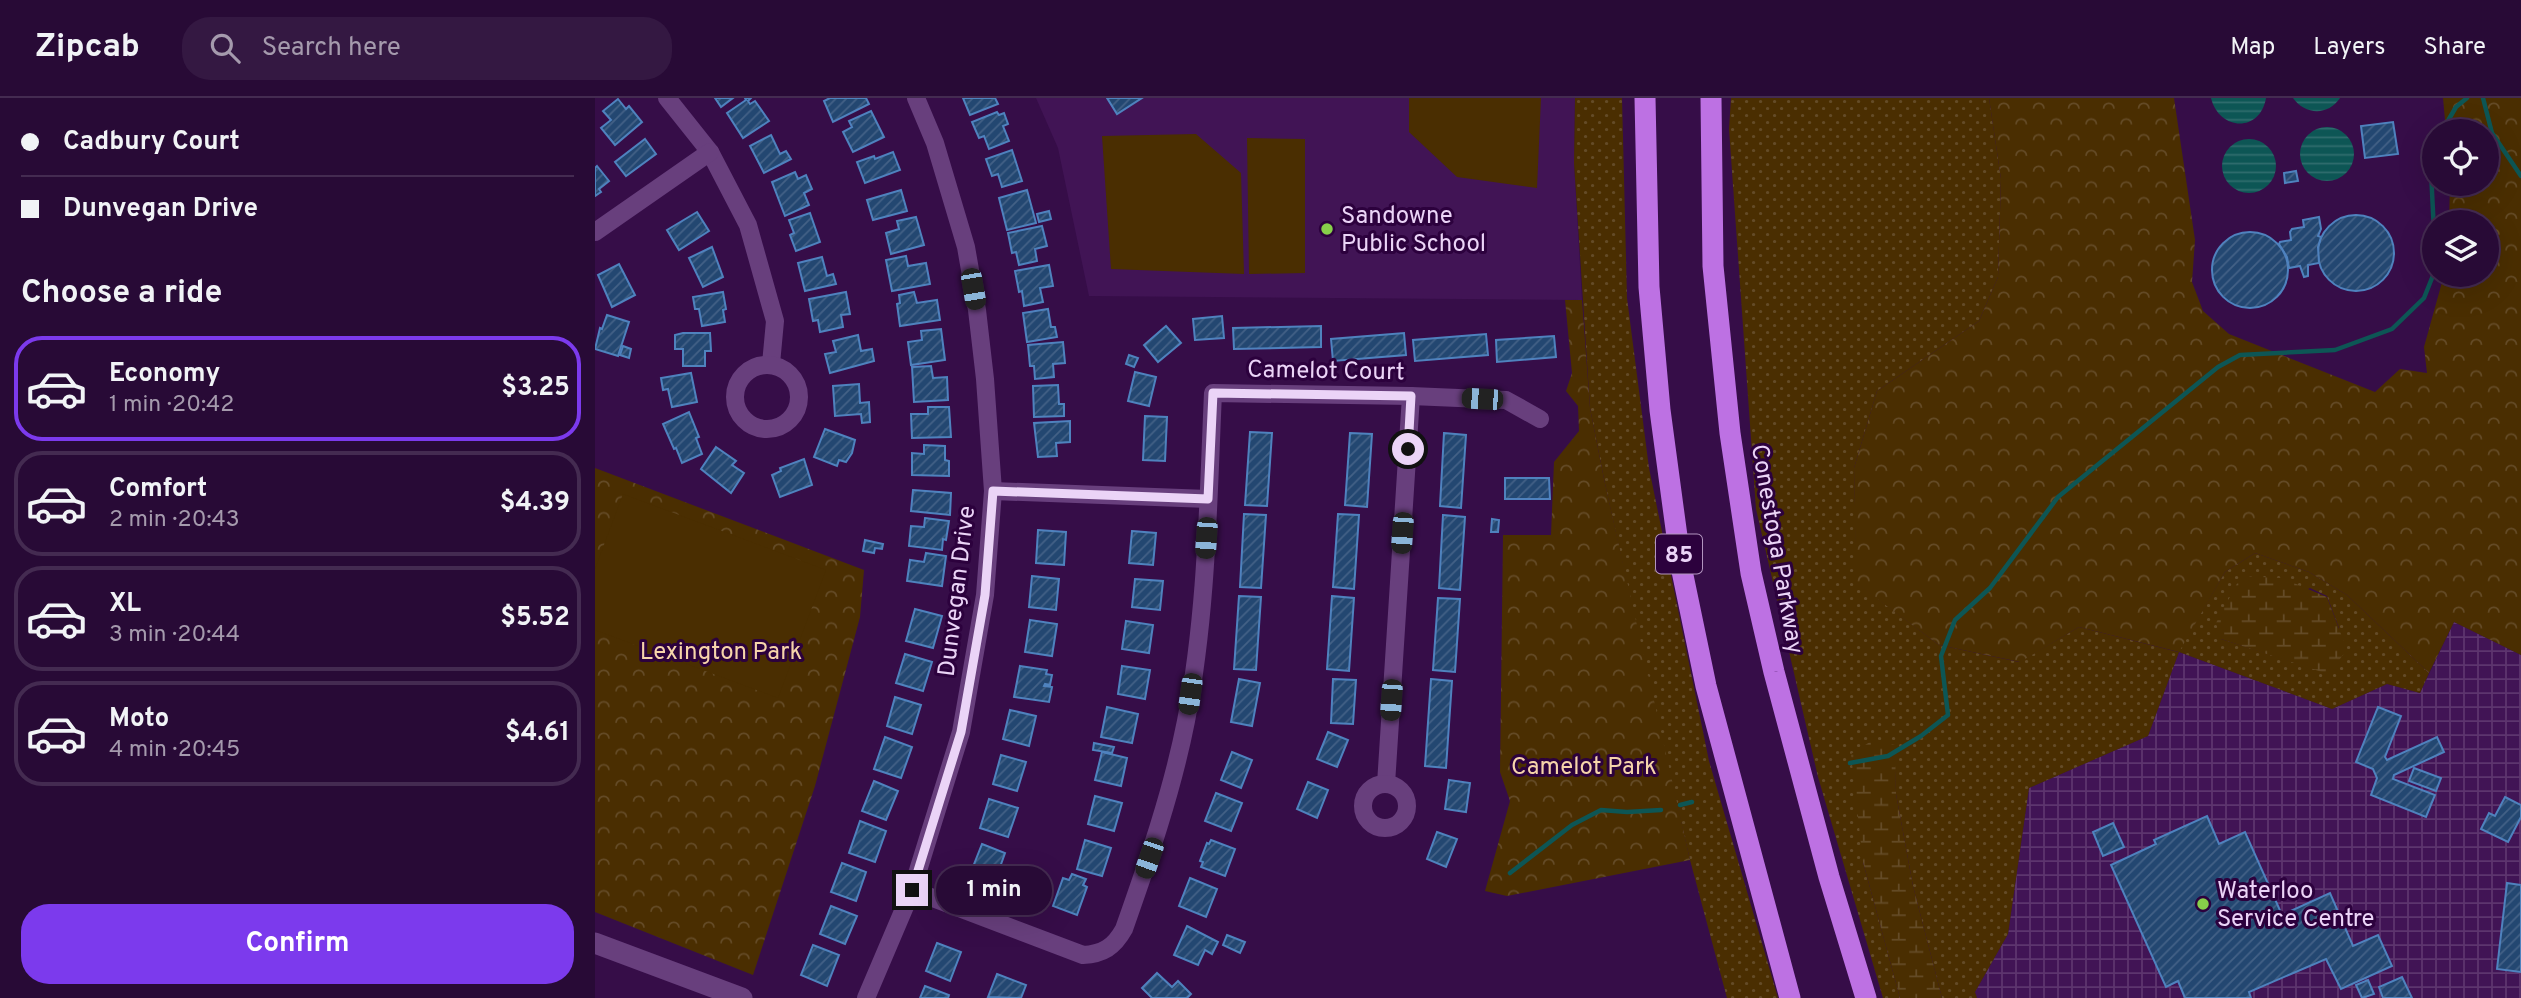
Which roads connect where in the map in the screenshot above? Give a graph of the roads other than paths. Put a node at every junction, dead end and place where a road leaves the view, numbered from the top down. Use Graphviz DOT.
graph roads {
  1 [pos="667,98"];
  2 [pos="916,98"];
  3 [pos="1645,98"];
  4 [pos="1711,98"];
  5 [pos="711,152"];
  6 [pos="595,232"];
  7 [pos="771,364"];
  8 [pos="1411,396"];
  9 [pos="1540,419"];
  10 [pos="993,491"];
  11 [pos="1208,499"];
  12 [pos="1386,784"];
  13 [pos="912,890"];
  14 [pos="595,943"];
  15 [pos="742,998"];
  16 [pos="866,998"];
  17 [pos="1790,998"];
  18 [pos="1866,998"];
  1 -- 5 [label="street"];
  2 -- 10 [label="street, Dunvegan Drive"];
  3 -- 17 [label="highway, 85"];
  4 -- 18 [label="highway, Conestoga Parkway"];
  5 -- 6 [label="street"];
  5 -- 7 [label="street"];
  8 -- 9 [label="street, Camelot Court"];
  8 -- 11 [label="street, Camelot Court"];
  8 -- 12 [label="street"];
  10 -- 11 [label="street"];
  10 -- 13 [label="street, Dunvegan Drive"];
  11 -- 13 [label="street"];
  13 -- 16 [label="street, Dunvegan Drive"];
  14 -- 15 [label="main road"];
}
